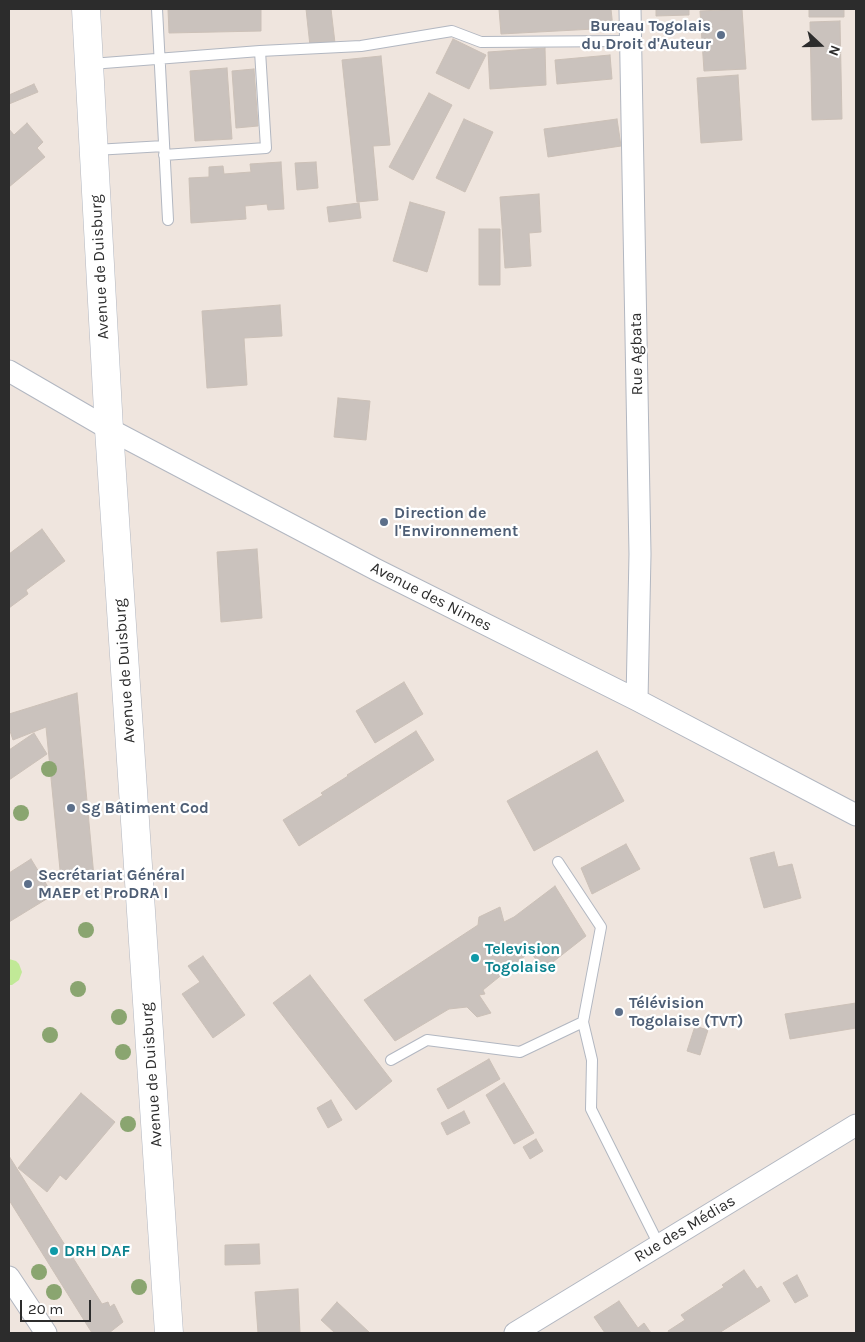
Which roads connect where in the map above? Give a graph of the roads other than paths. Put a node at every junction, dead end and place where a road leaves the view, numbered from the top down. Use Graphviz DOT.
graph roads {
  1 [pos="86,9"];
  2 [pos="157,9"];
  3 [pos="630,9"];
  4 [pos="630,41"];
  5 [pos="260,51"];
  6 [pos="160,60"];
  7 [pos="89,64"];
  8 [pos="94,150"];
  9 [pos="164,150"];
  10 [pos="168,220"];
  11 [pos="9,371"];
  12 [pos="109,429"];
  13 [pos="637,700"];
  14 [pos="856,815"];
  15 [pos="558,862"];
  16 [pos="583,1022"];
  17 [pos="391,1060"];
  18 [pos="856,1125"];
  19 [pos="659,1245"];
  20 [pos="9,1277"];
  21 [pos="46,1333"];
  22 [pos="169,1333"];
  23 [pos="515,1333"];
  1 -- 7 [label="street, Avenue de Duisburg"];
  2 -- 6 [label="lane"];
  3 -- 4 [label="street, Rue Agbata"];
  4 -- 5 [label="lane"];
  4 -- 13 [label="street, Rue Agbata"];
  5 -- 6 [label="lane"];
  5 -- 9 [label="lane"];
  6 -- 7 [label="lane"];
  6 -- 9 [label="lane"];
  7 -- 8 [label="street, Avenue de Duisburg"];
  8 -- 9 [label="lane"];
  8 -- 12 [label="street, Avenue de Duisburg"];
  9 -- 10 [label="lane"];
  11 -- 12 [label="street, Avenue des Nimes"];
  12 -- 13 [label="street, Avenue des Nimes"];
  12 -- 22 [label="street, Avenue de Duisburg"];
  13 -- 14 [label="street, Avenue des Nimes"];
  15 -- 16 [label="lane"];
  16 -- 17 [label="lane"];
  16 -- 19 [label="lane"];
  18 -- 19 [label="street, Rue des Médias"];
  19 -- 23 [label="street, Rue des Médias"];
  20 -- 21 [label="street"];
}
